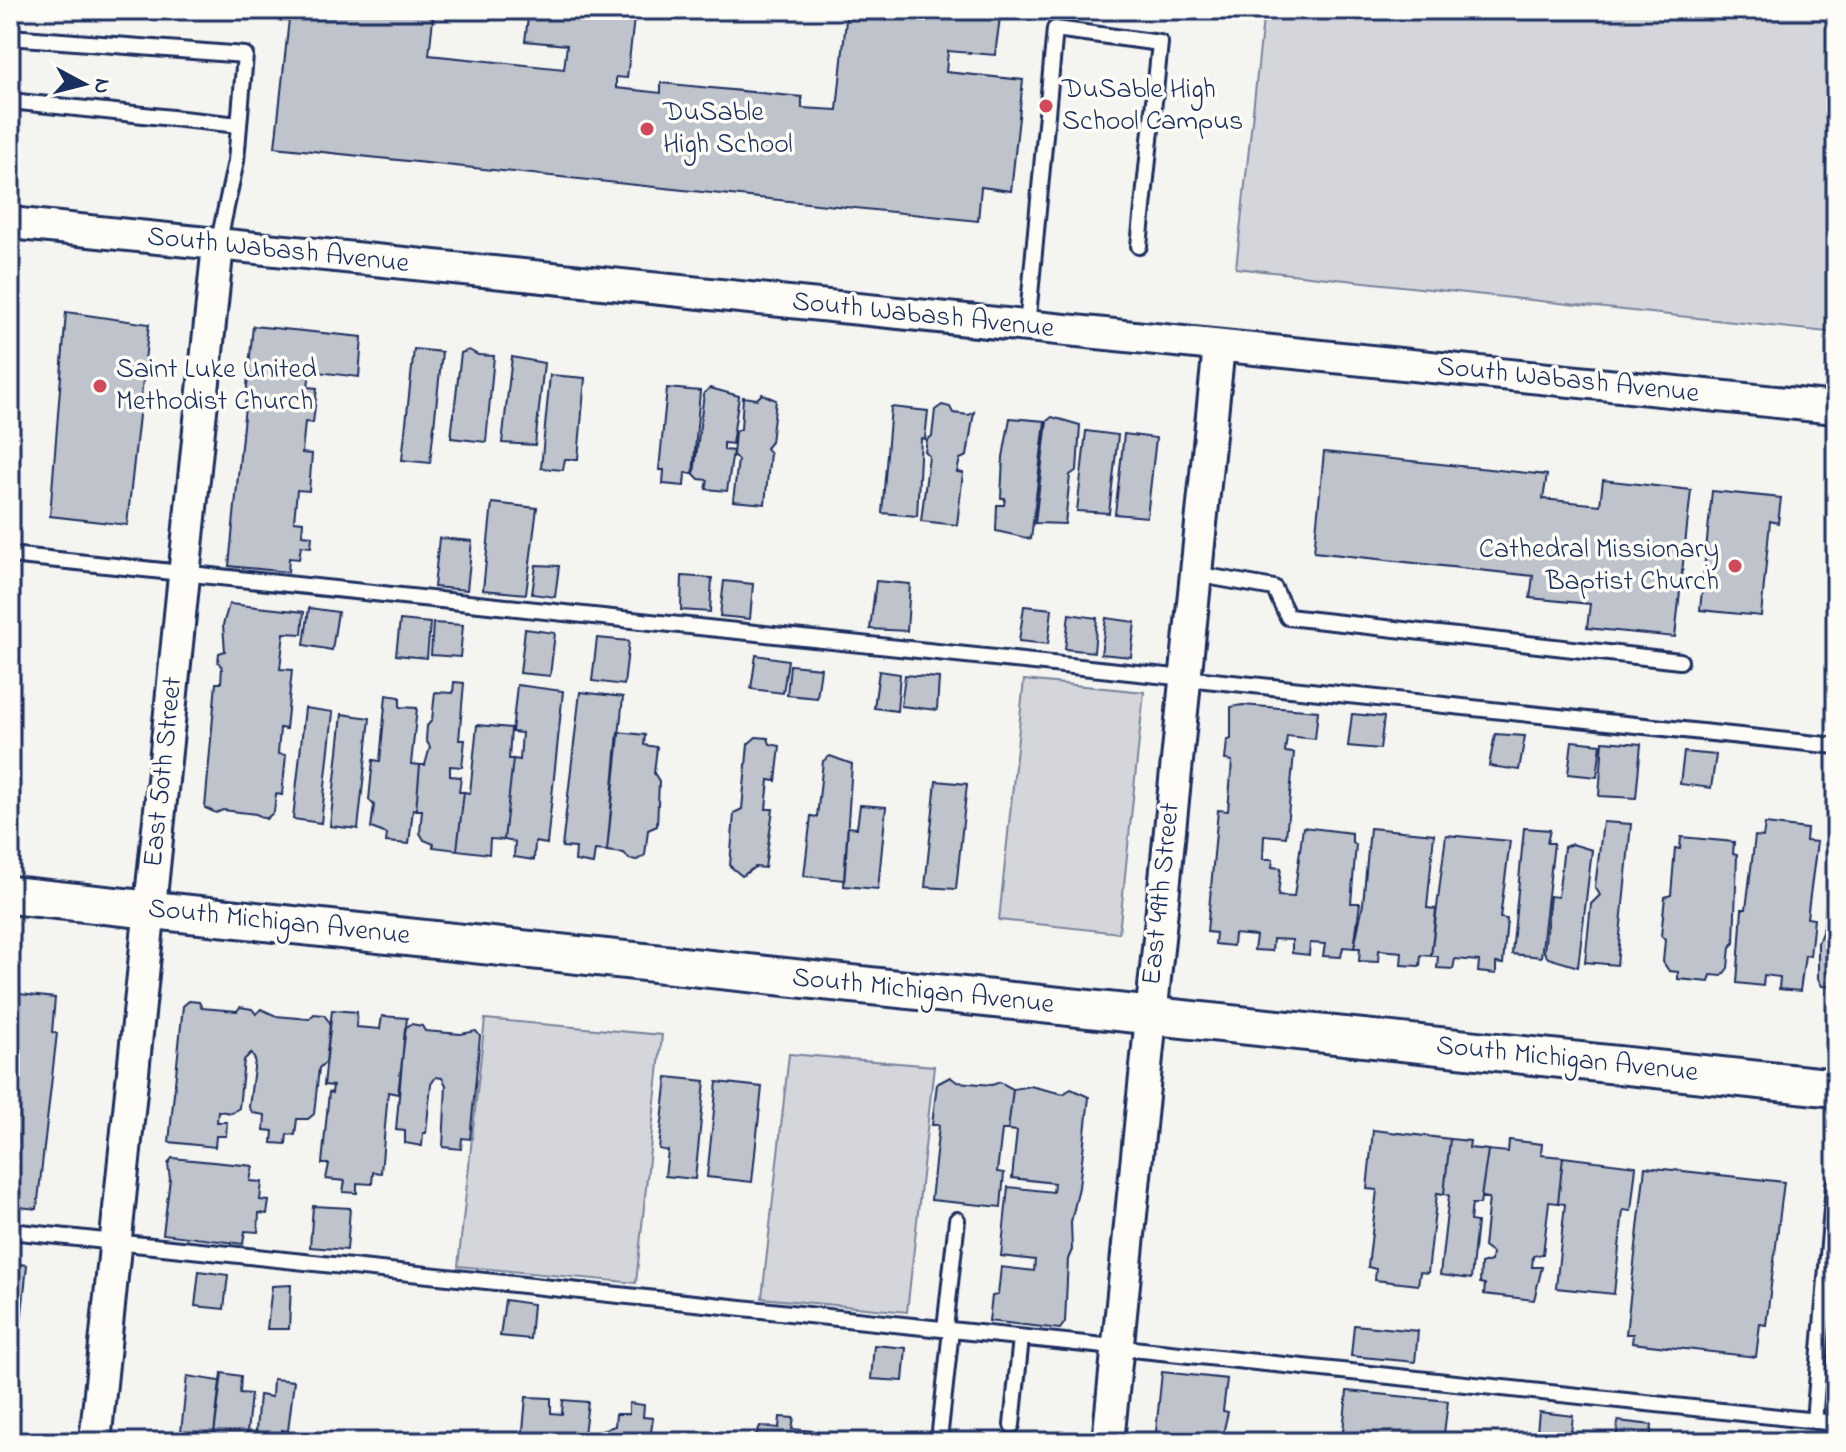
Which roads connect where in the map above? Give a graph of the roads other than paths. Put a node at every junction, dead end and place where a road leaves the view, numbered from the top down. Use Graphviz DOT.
graph roads {
  1 [pos="10,37"];
  2 [pos="10,101"];
  3 [pos="239,125"];
  4 [pos="10,223"];
  5 [pos="218,245"];
  6 [pos="1139,246"];
  7 [pos="1027,327"];
  8 [pos="1219,346"];
  9 [pos="1836,408"];
  10 [pos="10,555"];
  11 [pos="184,573"];
  12 [pos="1195,574"];
  13 [pos="1680,661"];
  14 [pos="1185,678"];
  15 [pos="1836,746"];
  16 [pos="10,895"];
  17 [pos="150,909"];
  18 [pos="1149,1016"];
  19 [pos="1836,1088"];
  20 [pos="1834,1185"];
  21 [pos="957,1220"];
  22 [pos="10,1231"];
  23 [pos="116,1241"];
  24 [pos="948,1330"];
  25 [pos="1021,1338"];
  26 [pos="1117,1348"];
  27 [pos="1814,1421"];
  28 [pos="1836,1423"];
  29 [pos="1012,1425"];
  30 [pos="939,1440"];
  31 [pos="95,1442"];
  32 [pos="1108,1442"];
  1 -- 3 [label="lane"];
  2 -- 3 [label="lane"];
  3 -- 5 [label="lane"];
  4 -- 5 [label="street, South Wabash Avenue"];
  5 -- 7 [label="street, South Wabash Avenue"];
  5 -- 11 [label="street, East 50th Street"];
  6 -- 7 [label="lane"];
  7 -- 8 [label="street, South Wabash Avenue"];
  8 -- 9 [label="street, South Wabash Avenue"];
  8 -- 12 [label="street, East 49th Street"];
  10 -- 11 [label="lane"];
  11 -- 14 [label="lane"];
  11 -- 17 [label="street, East 50th Street"];
  12 -- 13 [label="lane"];
  12 -- 14 [label="street, East 49th Street"];
  14 -- 15 [label="lane"];
  14 -- 18 [label="street, East 49th Street"];
  16 -- 17 [label="street, South Michigan Avenue"];
  17 -- 18 [label="street, South Michigan Avenue"];
  17 -- 23 [label="street, East 50th Street"];
  18 -- 19 [label="street, South Michigan Avenue"];
  18 -- 26 [label="street, East 49th Street"];
  20 -- 27 [label="lane"];
  21 -- 24 [label="lane"];
  22 -- 23 [label="lane"];
  23 -- 24 [label="lane"];
  23 -- 31 [label="street, East 50th Street"];
  24 -- 25 [label="lane"];
  24 -- 30 [label="lane"];
  25 -- 26 [label="lane"];
  25 -- 29 [label="lane"];
  26 -- 27 [label="lane"];
  26 -- 32 [label="street, East 49th Street"];
  27 -- 28 [label="lane"];
}
